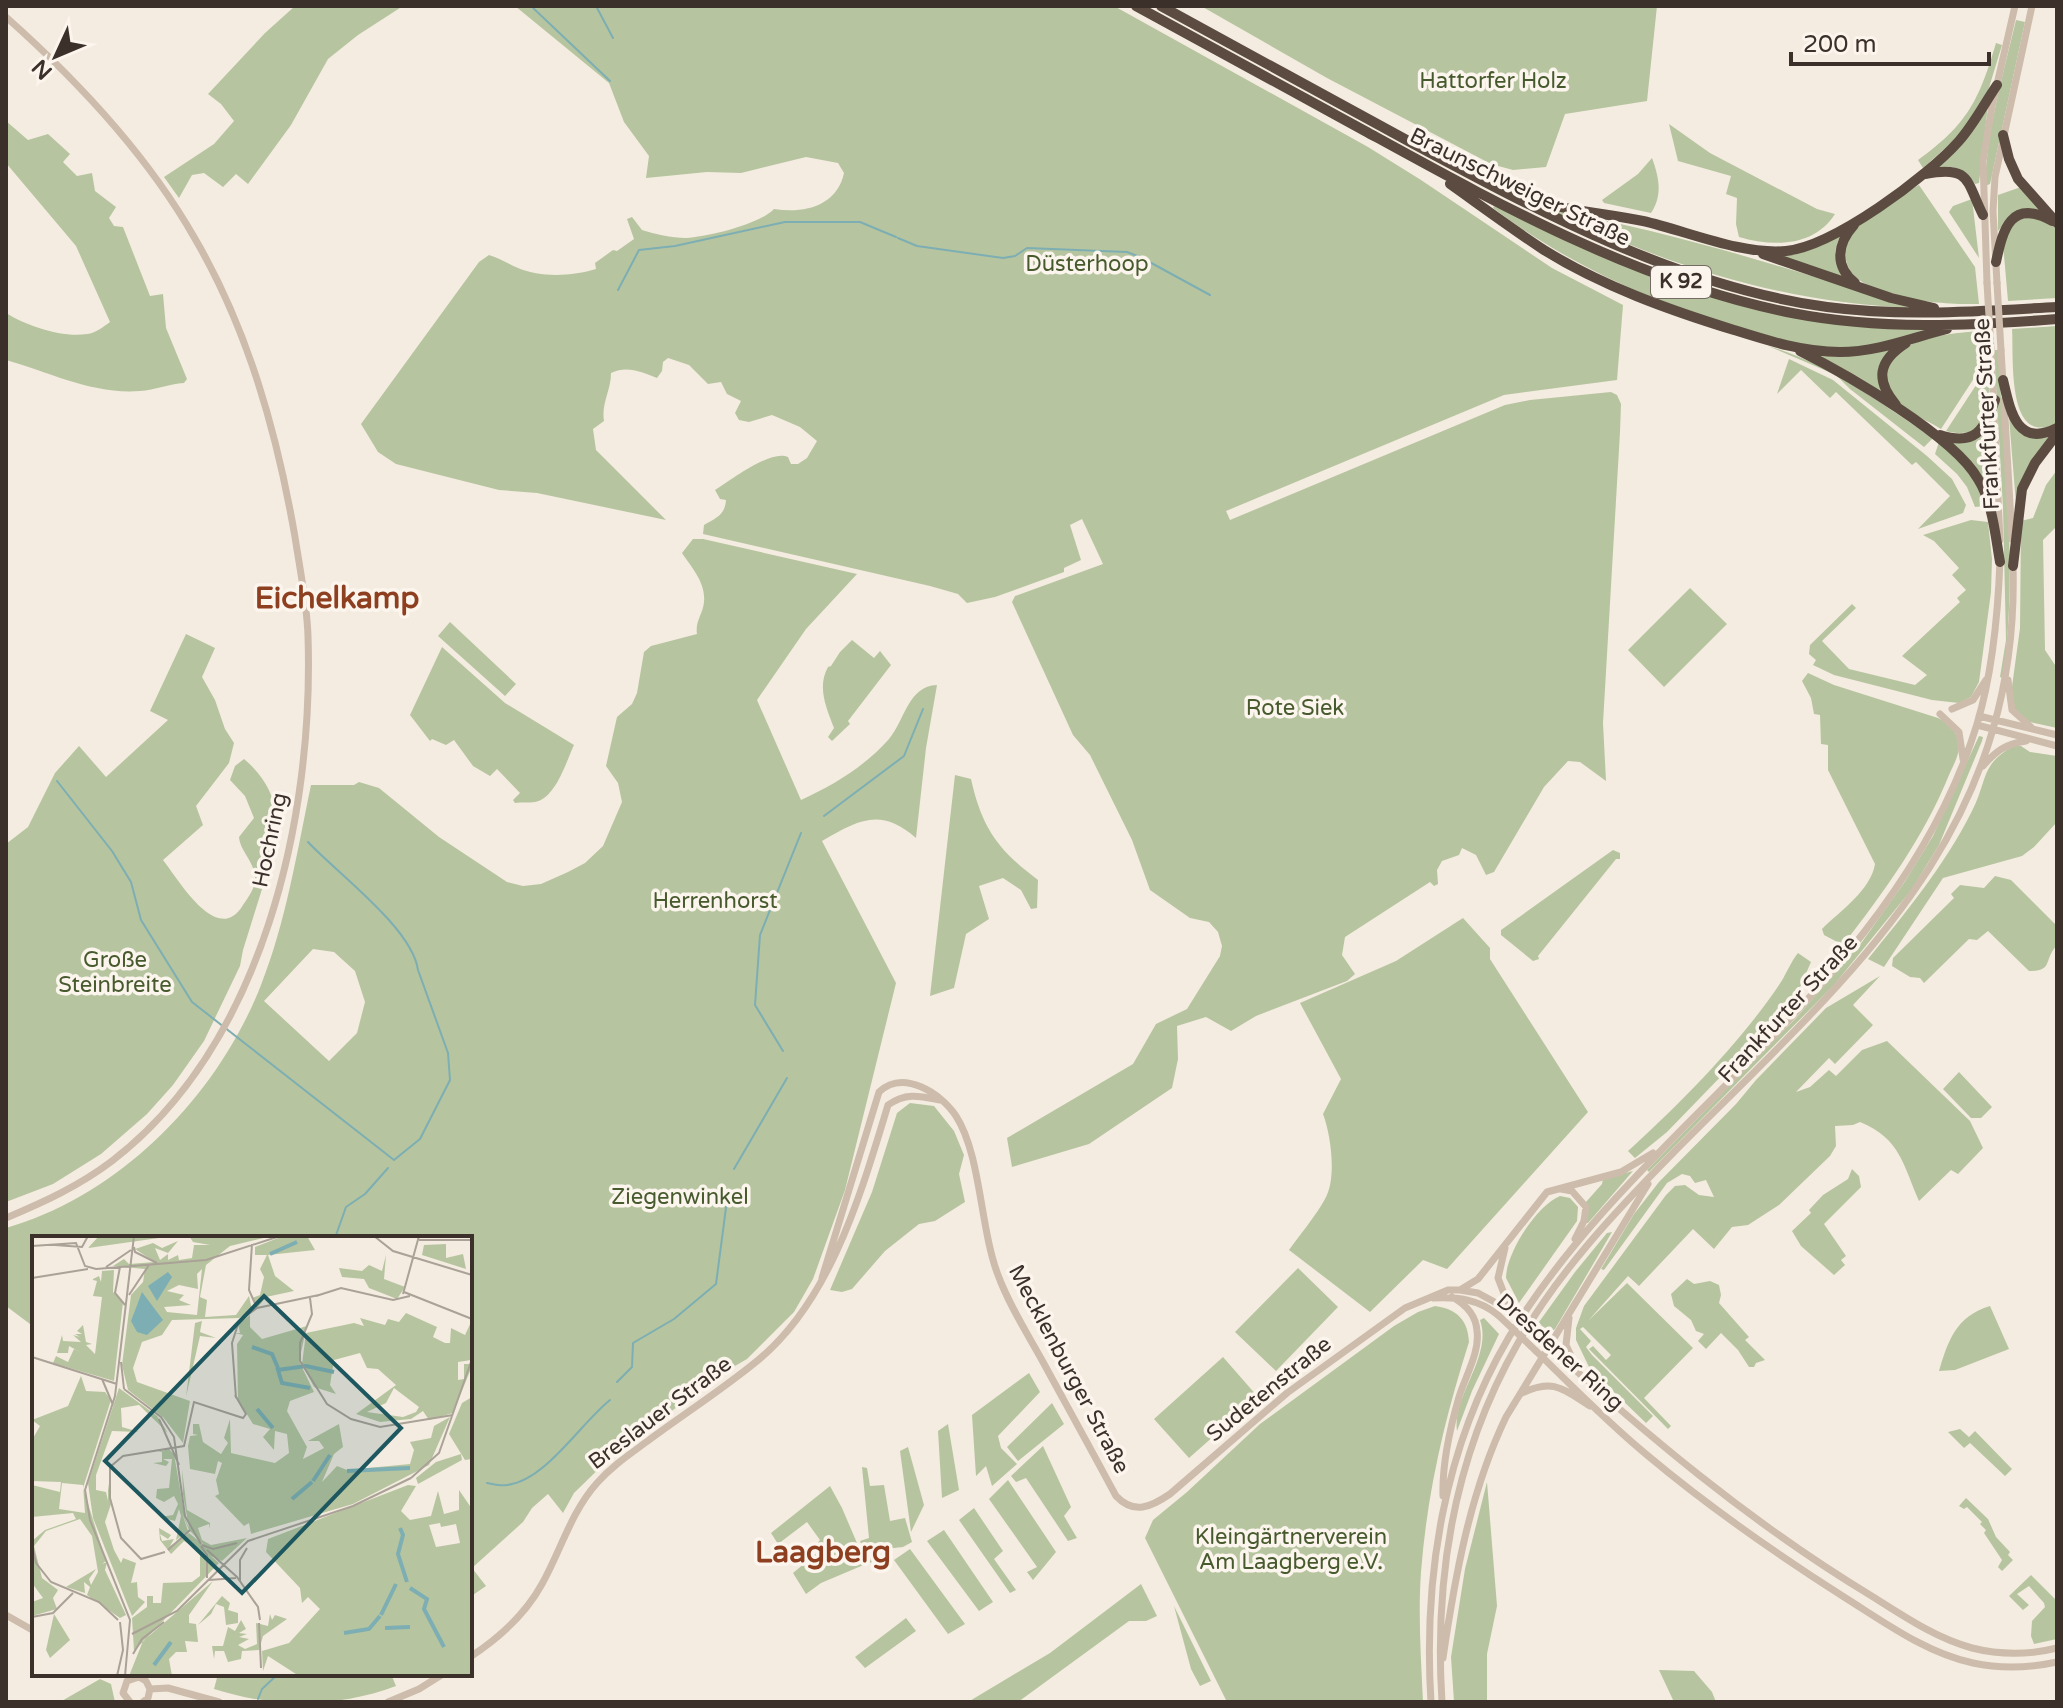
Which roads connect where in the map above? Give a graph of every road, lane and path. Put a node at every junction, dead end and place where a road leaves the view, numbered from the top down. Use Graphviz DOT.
graph roads {
  1 [pos="1136,6"];
  2 [pos="1161,6"];
  3 [pos="2015,6"];
  4 [pos="2032,6"];
  5 [pos="6,17"];
  6 [pos="1997,85"];
  7 [pos="2003,135"];
  8 [pos="1419,161"];
  9 [pos="1921,177"];
  10 [pos="1977,183"];
  11 [pos="1496,188"];
  12 [pos="1983,215"];
  13 [pos="1859,219"];
  14 [pos="2057,224"];
  15 [pos="1741,247"];
  16 [pos="1996,262"];
  17 [pos="1867,290"];
  18 [pos="2057,305"];
  19 [pos="1968,312"];
  20 [pos="2057,320"];
  21 [pos="1965,325"];
  22 [pos="1910,340"];
  23 [pos="1791,347"];
  24 [pos="2003,380"];
  25 [pos="1995,400"];
  26 [pos="1906,415"];
  27 [pos="2057,428"];
  28 [pos="1936,434"];
  29 [pos="2057,434"];
  30 [pos="2000,562"];
  31 [pos="2013,566"];
  32 [pos="2008,672"];
  33 [pos="1989,675"];
  34 [pos="1952,709"];
  35 [pos="1940,714"];
  36 [pos="1978,720"];
  37 [pos="1996,720"];
  38 [pos="1994,730"];
  39 [pos="2036,730"];
  40 [pos="2057,735"];
  41 [pos="2033,741"];
  42 [pos="2057,746"];
  43 [pos="1964,762"];
  44 [pos="1979,771"];
  45 [pos="943,1100"];
  46 [pos="1671,1140"];
  47 [pos="1660,1167"];
  48 [pos="1555,1189"];
  49 [pos="6,1218"];
  50 [pos="1507,1241"];
  51 [pos="1570,1250"];
  52 [pos="822,1278"];
  53 [pos="1478,1279"];
  54 [pos="1460,1290"];
  55 [pos="1478,1293"];
  56 [pos="1452,1297"];
  57 [pos="1428,1298"];
  58 [pos="1481,1304"];
  59 [pos="1506,1306"];
  60 [pos="1572,1308"];
  61 [pos="1549,1347"];
  62 [pos="1543,1358"];
  63 [pos="1582,1377"];
  64 [pos="1520,1394"];
  65 [pos="1602,1414"];
  66 [pos="1134,1508"];
  67 [pos="1742,1509"];
  68 [pos="1443,1510"];
  69 [pos="1731,1520"];
  70 [pos="6,1615"];
  71 [pos="32,1630"];
  72 [pos="2057,1648"];
  73 [pos="472,1655"];
  74 [pos="2057,1662"];
  75 [pos="121,1676"];
  76 [pos="440,1676"];
  77 [pos="1440,1680"];
  78 [pos="127,1681"];
  79 [pos="150,1689"];
  80 [pos="130,1702"];
  81 [pos="143,1702"];
  82 [pos="219,1702"];
  83 [pos="388,1702"];
  84 [pos="1431,1702"];
  85 [pos="1442,1702"];
  1 -- 8 [label="highway, Braunschweiger Straße / K 92"];
  2 -- 11 [label="highway, Braunschweiger Straße / K 92"];
  3 -- 6 [label="street"];
  4 -- 7 [label="street, Frankfurter Straße"];
  5 -- 49 [label="street, Hochring"];
  6 -- 9 [label="highway"];
  6 -- 10 [label="street"];
  7 -- 14 [label="highway"];
  7 -- 16 [label="street, Frankfurter Straße"];
  8 -- 21 [label="highway, Braunschweiger Straße / K 92"];
  8 -- 23 [label="highway"];
  9 -- 10 [label="highway"];
  9 -- 13 [label="highway"];
  10 -- 12 [label="highway"];
  11 -- 15 [label="highway"];
  11 -- 19 [label="highway, Braunschweiger Straße / K 92"];
  12 -- 25 [label="street, Frankfurter Straße, bridge"];
  13 -- 15 [label="highway"];
  13 -- 17 [label="highway"];
  14 -- 16 [label="highway"];
  15 -- 17 [label="highway"];
  16 -- 24 [label="street, Frankfurter Straße, bridge"];
  17 -- 19 [label="highway"];
  18 -- 19 [label="highway, Braunschweiger Straße / K 92"];
  20 -- 21 [label="highway, Braunschweiger Straße / K 92"];
  21 -- 22 [label="highway"];
  22 -- 23 [label="highway"];
  22 -- 26 [label="highway"];
  23 -- 26 [label="highway"];
  24 -- 27 [label="highway"];
  24 -- 31 [label="street, Frankfurter Straße"];
  25 -- 28 [label="highway"];
  25 -- 30 [label="street, Frankfurter Straße"];
  26 -- 28 [label="highway"];
  28 -- 30 [label="highway"];
  29 -- 31 [label="highway"];
  30 -- 33 [label="street, Frankfurter Straße"];
  31 -- 32 [label="street, Frankfurter Straße"];
  32 -- 37 [label="street, Frankfurter Straße"];
  32 -- 39 [label="street"];
  33 -- 34 [label="street"];
  33 -- 36 [label="street, Frankfurter Straße"];
  35 -- 43 [label="street"];
  36 -- 37 [label="street"];
  36 -- 38 [label="street"];
  36 -- 43 [label="street, Frankfurter Straße"];
  37 -- 38 [label="street, Frankfurter Straße"];
  37 -- 39 [label="street"];
  38 -- 41 [label="street"];
  38 -- 44 [label="street, Frankfurter Straße"];
  39 -- 40 [label="street"];
  41 -- 42 [label="street"];
  41 -- 44 [label="street"];
  43 -- 46 [label="street, Frankfurter Straße"];
  44 -- 47 [label="street, Frankfurter Straße"];
  45 -- 52 [label="street, Breslauer Straße"];
  45 -- 52 [label="street, Breslauer Straße"];
  45 -- 66 [label="street, Mecklenburger Straße"];
  46 -- 48 [label="street"];
  46 -- 51 [label="street, Frankfurter Straße"];
  47 -- 60 [label="street"];
  47 -- 77 [label="street, Frankfurter Straße"];
  48 -- 50 [label="street"];
  48 -- 51 [label="street"];
  50 -- 53 [label="street"];
  50 -- 59 [label="street"];
  51 -- 68 [label="street, Frankfurter Straße"];
  52 -- 73 [label="street, Breslauer Straße"];
  53 -- 54 [label="street"];
  53 -- 55 [label="street"];
  54 -- 55 [label="street, Dresdener Ring"];
  54 -- 57 [label="street, Dresdener Ring"];
  55 -- 58 [label="street"];
  55 -- 59 [label="street, Dresdener Ring"];
  56 -- 57 [label="street, Dresdener Ring"];
  56 -- 58 [label="street, Dresdener Ring"];
  56 -- 68 [label="street"];
  57 -- 66 [label="street, Sudetenstraße"];
  58 -- 62 [label="street, Dresdener Ring, bridge"];
  59 -- 61 [label="street, Dresdener Ring, bridge"];
  60 -- 61 [label="street"];
  60 -- 63 [label="street"];
  61 -- 62 [label="street"];
  61 -- 63 [label="street, Dresdener Ring"];
  62 -- 64 [label="street"];
  62 -- 65 [label="street, Dresdener Ring"];
  63 -- 67 [label="street, Dresdener Ring"];
  64 -- 65 [label="street"];
  64 -- 77 [label="street"];
  65 -- 69 [label="street, Dresdener Ring"];
  67 -- 69 [label="street"];
  67 -- 72 [label="street, Dresdener Ring"];
  68 -- 84 [label="street, Frankfurter Straße"];
  69 -- 74 [label="street, Dresdener Ring"];
  70 -- 71 [label="street"];
  75 -- 78 [label="street"];
  76 -- 83 [label="street"];
  77 -- 85 [label="street, Frankfurter Straße"];
  78 -- 79 [label="street"];
  78 -- 80 [label="street"];
  79 -- 81 [label="street"];
  79 -- 82 [label="street"];
}
